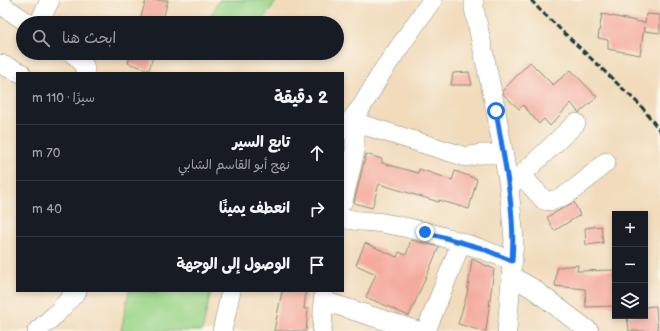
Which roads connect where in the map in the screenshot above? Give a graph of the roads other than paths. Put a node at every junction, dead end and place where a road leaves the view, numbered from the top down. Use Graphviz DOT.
graph roads {
  1 [pos="50,0"];
  2 [pos="432,0"];
  3 [pos="0,4"];
  4 [pos="474,4"];
  5 [pos="18,16"];
  6 [pos="42,16"];
  7 [pos="80,60"];
  8 [pos="0,64"];
  9 [pos="19,72"];
  10 [pos="85,72"];
  11 [pos="576,124"];
  12 [pos="347,126"];
  13 [pos="503,154"];
  14 [pos="606,162"];
  15 [pos="515,181"];
  16 [pos="344,217"];
  17 [pos="461,243"];
  18 [pos="511,268"];
  19 [pos="76,292"];
  20 [pos="231,292"];
  21 [pos="324,296"];
  22 [pos="37,331"];
  23 [pos="222,331"];
  24 [pos="322,331"];
  25 [pos="418,331"];
  26 [pos="426,331"];
  27 [pos="507,331"];
  28 [pos="589,331"];
  1 -- 6 [label="street"];
  2 -- 12 [label="street"];
  3 -- 5 [label="street"];
  4 -- 13 [label="street"];
  7 -- 10 [label="street"];
  8 -- 9 [label="street"];
  11 -- 15 [label="street"];
  12 -- 13 [label="street"];
  12 -- 16 [label="street"];
  13 -- 15 [label="street"];
  14 -- 15 [label="street"];
  15 -- 18 [label="street"];
  16 -- 17 [label="street"];
  17 -- 18 [label="street"];
  17 -- 26 [label="street"];
  18 -- 27 [label="street"];
  18 -- 28 [label="street"];
  19 -- 22 [label="street"];
  20 -- 23 [label="street"];
  21 -- 24 [label="street"];
  21 -- 25 [label="street"];
}
